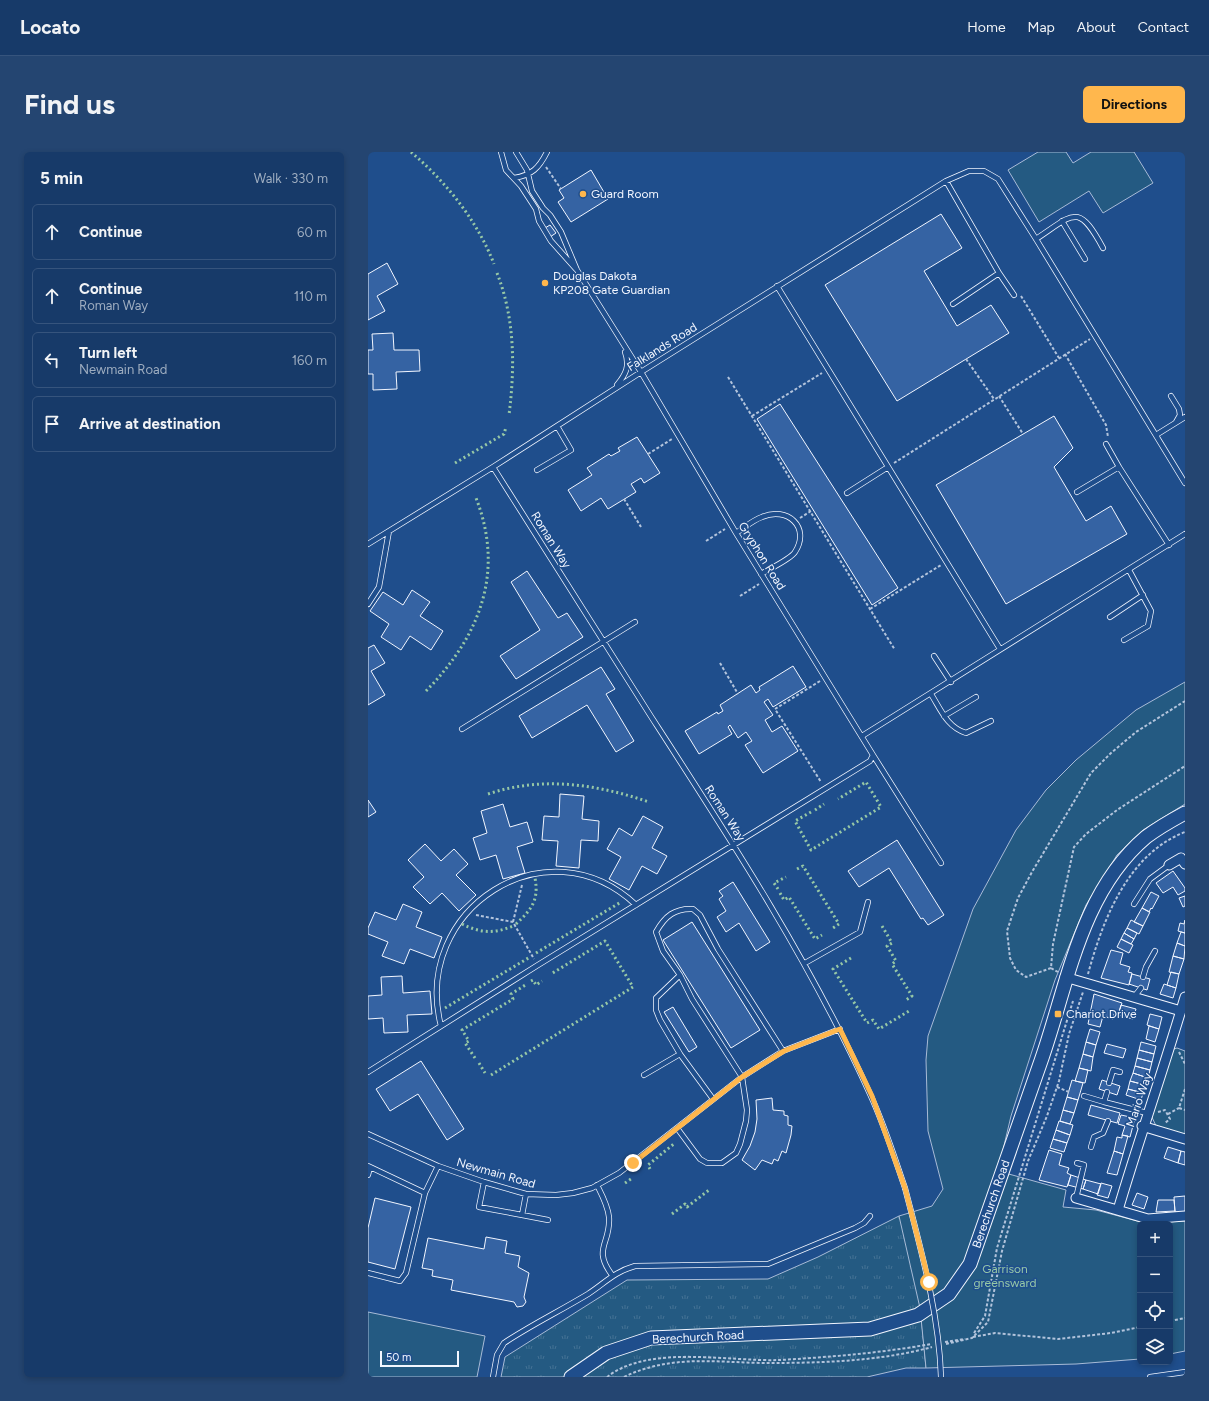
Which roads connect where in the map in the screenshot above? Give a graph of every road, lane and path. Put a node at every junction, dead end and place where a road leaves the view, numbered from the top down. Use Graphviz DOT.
graph roads {
  1 [pos="501,152"];
  2 [pos="516,152"];
  3 [pos="547,152"];
  4 [pos="542,161"];
  5 [pos="528,176"];
  6 [pos="514,178"];
  7 [pos="946,181"];
  8 [pos="561,189"];
  9 [pos="1062,221"];
  10 [pos="1036,238"];
  11 [pos="1103,248"];
  12 [pos="1086,259"];
  13 [pos="577,270"];
  14 [pos="1000,273"];
  15 [pos="777,286"];
  16 [pos="1014,295"];
  17 [pos="954,304"];
  18 [pos="1095,335"];
  19 [pos="624,346"];
  20 [pos="1065,354"];
  21 [pos="1059,358"];
  22 [pos="966,359"];
  23 [pos="828,369"];
  24 [pos="641,372"];
  25 [pos="728,377"];
  26 [pos="614,389"];
  27 [pos="999,396"];
  28 [pos="1171,396"];
  29 [pos="994,400"];
  30 [pos="752,416"];
  31 [pos="1185,417"];
  32 [pos="1176,423"];
  33 [pos="557,426"];
  34 [pos="1023,434"];
  35 [pos="1156,435"];
  36 [pos="678,436"];
  37 [pos="1106,444"];
  38 [pos="648,454"];
  39 [pos="493,467"];
  40 [pos="888,467"];
  41 [pos="1119,467"];
  42 [pos="537,470"];
  43 [pos="1185,483"];
  44 [pos="1078,492"];
  45 [pos="847,493"];
  46 [pos="624,499"];
  47 [pos="811,511"];
  48 [pos="794,522"];
  49 [pos="731,525"];
  50 [pos="641,527"];
  51 [pos="389,531"];
  52 [pos="736,533"];
  53 [pos="1185,534"];
  54 [pos="706,541"];
  55 [pos="368,544"];
  56 [pos="1169,545"];
  57 [pos="946,562"];
  58 [pos="1129,570"];
  59 [pos="761,574"];
  60 [pos="765,581"];
  61 [pos="1143,595"];
  62 [pos="740,596"];
  63 [pos="368,604"];
  64 [pos="870,608"];
  65 [pos="1110,617"];
  66 [pos="635,622"];
  67 [pos="1124,640"];
  68 [pos="602,641"];
  69 [pos="1000,649"];
  70 [pos="895,650"];
  71 [pos="934,656"];
  72 [pos="720,663"];
  73 [pos="826,677"];
  74 [pos="951,682"];
  75 [pos="738,694"];
  76 [pos="931,694"];
  77 [pos="976,697"];
  78 [pos="1185,700"];
  79 [pos="944,716"];
  80 [pos="991,721"];
  81 [pos="462,729"];
  82 [pos="862,736"];
  83 [pos="873,754"];
  84 [pos="1185,766"];
  85 [pos="826,789"];
  86 [pos="1185,813"];
  87 [pos="1185,832"];
  88 [pos="734,844"];
  89 [pos="1184,860"];
  90 [pos="941,863"];
  91 [pos="1170,865"];
  92 [pos="524,876"];
  93 [pos="868,902"];
  94 [pos="636,904"];
  95 [pos="1134,904"];
  96 [pos="467,913"];
  97 [pos="513,922"];
  98 [pos="1155,951"];
  99 [pos="804,963"];
  100 [pos="538,965"];
  101 [pos="1051,968"];
  102 [pos="680,975"];
  103 [pos="1065,977"];
  104 [pos="1143,977"];
  105 [pos="1086,984"];
  106 [pos="1141,988"];
  107 [pos="1062,995"];
  108 [pos="1134,997"];
  109 [pos="1185,997"];
  110 [pos="1181,1011"];
  111 [pos="441,1026"];
  112 [pos="840,1029"];
  113 [pos="784,1051"];
  114 [pos="1178,1051"];
  115 [pos="680,1054"];
  116 [pos="1185,1064"];
  117 [pos="368,1072"];
  118 [pos="1120,1072"];
  119 [pos="644,1075"];
  120 [pos="742,1077"];
  121 [pos="1109,1083"];
  122 [pos="1057,1087"];
  123 [pos="1185,1089"];
  124 [pos="1069,1092"];
  125 [pos="1107,1092"];
  126 [pos="1084,1096"];
  127 [pos="712,1099"];
  128 [pos="1104,1102"];
  129 [pos="1112,1104"];
  130 [pos="1179,1108"];
  131 [pos="1110,1110"];
  132 [pos="1185,1110"];
  133 [pos="1168,1114"];
  134 [pos="1145,1120"];
  135 [pos="1156,1120"];
  136 [pos="1108,1121"];
  137 [pos="677,1128"];
  138 [pos="368,1134"];
  139 [pos="1185,1139"];
  140 [pos="1091,1147"];
  141 [pos="1077,1163"];
  142 [pos="369,1166"];
  143 [pos="438,1166"];
  144 [pos="368,1175"];
  145 [pos="484,1182"];
  146 [pos="597,1185"];
  147 [pos="425,1193"];
  148 [pos="526,1194"];
  149 [pos="1076,1198"];
  150 [pos="1118,1210"];
  151 [pos="522,1215"];
  152 [pos="870,1216"];
  153 [pos="1185,1216"];
  154 [pos="548,1220"];
  155 [pos="368,1272"];
  156 [pos="612,1275"];
  157 [pos="1185,1318"];
  158 [pos="1173,1320"];
  159 [pos="1137,1328"];
  160 [pos="972,1338"];
  161 [pos="944,1345"];
  162 [pos="938,1346"];
  163 [pos="1185,1372"];
  164 [pos="493,1377"];
  165 [pos="571,1377"];
  166 [pos="607,1377"];
  167 [pos="624,1377"];
  168 [pos="941,1377"];
  169 [pos="1150,1377"];
  1 -- 6 [label="lane"];
  2 -- 5 [label="lane"];
  3 -- 4 [label="lane"];
  4 -- 5 [label="lane"];
  4 -- 8 [label="path"];
  5 -- 6 [label="lane"];
  5 -- 13 [label="lane"];
  6 -- 13 [label="lane"];
  7 -- 10 [label="lane, Falklands Road"];
  7 -- 14 [label="lane"];
  7 -- 15 [label="lane, Falklands Road"];
  9 -- 10 [label="lane"];
  9 -- 11 [label="lane"];
  9 -- 12 [label="lane"];
  10 -- 18 [label="lane"];
  13 -- 19 [label="lane, Gryphon Road"];
  14 -- 16 [label="lane"];
  14 -- 17 [label="lane"];
  15 -- 23 [label="lane"];
  15 -- 24 [label="lane, Falklands Road"];
  16 -- 21 [label="path"];
  18 -- 20 [label="path"];
  18 -- 35 [label="lane"];
  19 -- 24 [label="lane, Gryphon Road"];
  19 -- 26 [label="lane"];
  20 -- 21 [label="path"];
  20 -- 37 [label="path"];
  21 -- 27 [label="path"];
  22 -- 29 [label="path"];
  23 -- 30 [label="path"];
  23 -- 40 [label="lane"];
  24 -- 26 [label="lane, Falklands Road"];
  24 -- 36 [label="lane, Gryphon Road"];
  25 -- 30 [label="path"];
  26 -- 33 [label="lane, Falklands Road"];
  27 -- 29 [label="path"];
  27 -- 34 [label="path"];
  28 -- 32 [label="lane"];
  29 -- 40 [label="path"];
  30 -- 47 [label="path"];
  31 -- 32 [label="lane"];
  32 -- 35 [label="lane"];
  33 -- 39 [label="lane, Falklands Road"];
  33 -- 42 [label="lane"];
  35 -- 43 [label="lane"];
  36 -- 38 [label="path"];
  36 -- 49 [label="lane, Gryphon Road"];
  37 -- 41 [label="lane"];
  39 -- 51 [label="lane, Falklands Road"];
  39 -- 68 [label="lane, Roman Way"];
  40 -- 45 [label="lane"];
  40 -- 57 [label="lane"];
  41 -- 44 [label="lane"];
  41 -- 56 [label="lane"];
  46 -- 50 [label="path"];
  47 -- 48 [label="path"];
  47 -- 64 [label="path"];
  48 -- 52 [label="lane"];
  48 -- 59 [label="lane"];
  49 -- 52 [label="lane, Gryphon Road"];
  49 -- 54 [label="path"];
  51 -- 55 [label="lane, Falklands Road"];
  51 -- 63 [label="lane"];
  52 -- 59 [label="lane, Gryphon Road"];
  53 -- 56 [label="lane"];
  56 -- 58 [label="lane"];
  57 -- 64 [label="path"];
  57 -- 69 [label="lane"];
  58 -- 61 [label="lane"];
  58 -- 69 [label="lane"];
  59 -- 60 [label="lane, Gryphon Road"];
  60 -- 62 [label="path"];
  60 -- 73 [label="lane, Gryphon Road"];
  61 -- 65 [label="lane"];
  61 -- 67 [label="lane"];
  64 -- 70 [label="path"];
  66 -- 68 [label="lane"];
  68 -- 81 [label="lane"];
  68 -- 88 [label="lane, Roman Way"];
  69 -- 74 [label="lane"];
  71 -- 74 [label="lane"];
  72 -- 75 [label="path"];
  73 -- 82 [label="lane, Gryphon Road"];
  73 -- 85 [label="path"];
  74 -- 76 [label="lane"];
  76 -- 79 [label="lane"];
  76 -- 82 [label="lane"];
  77 -- 79 [label="lane"];
  78 -- 101 [label="path"];
  79 -- 80 [label="lane"];
  82 -- 83 [label="lane, Gryphon Road"];
  83 -- 85 [label="lane"];
  83 -- 90 [label="lane"];
  84 -- 101 [label="path"];
  85 -- 88 [label="lane"];
  86 -- 103 [label="street, Berechurch Road"];
  87 -- 105 [label="path"];
  88 -- 94 [label="lane"];
  88 -- 99 [label="lane, Roman Way"];
  89 -- 91 [label="street"];
  91 -- 95 [label="lane"];
  92 -- 94 [label="lane"];
  92 -- 96 [label="lane"];
  92 -- 97 [label="path"];
  93 -- 99 [label="lane"];
  94 -- 100 [label="lane"];
  96 -- 97 [label="path"];
  96 -- 111 [label="lane"];
  97 -- 100 [label="path"];
  98 -- 104 [label="lane"];
  99 -- 112 [label="lane, Roman Way"];
  100 -- 111 [label="lane"];
  101 -- 103 [label="path"];
  102 -- 113 [label="lane"];
  102 -- 115 [label="lane"];
  102 -- 120 [label="lane"];
  103 -- 105 [label="street"];
  103 -- 107 [label="street, Berechurch Road"];
  105 -- 108 [label="street"];
  105 -- 122 [label="path"];
  106 -- 108 [label="lane"];
  107 -- 160 [label="path"];
  107 -- 165 [label="street, Berechurch Road"];
  108 -- 110 [label="street"];
  109 -- 110 [label="street, Mario Way"];
  110 -- 134 [label="street, Mario Way"];
  111 -- 117 [label="lane"];
  112 -- 113 [label="lane, Newmain Road"];
  112 -- 168 [label="lane, Roman Way, bridge"];
  113 -- 120 [label="lane, Newmain Road"];
  114 -- 116 [label="path"];
  115 -- 119 [label="lane"];
  115 -- 127 [label="lane"];
  118 -- 121 [label="lane"];
  120 -- 127 [label="lane, Newmain Road"];
  120 -- 137 [label="lane"];
  122 -- 124 [label="path"];
  122 -- 160 [label="path"];
  123 -- 130 [label="path"];
  125 -- 128 [label="lane"];
  126 -- 128 [label="lane"];
  127 -- 137 [label="lane, Newmain Road"];
  128 -- 129 [label="lane"];
  129 -- 131 [label="lane"];
  129 -- 134 [label="lane"];
  130 -- 132 [label="path"];
  130 -- 133 [label="path"];
  133 -- 135 [label="path"];
  133 -- 135 [label="path"];
  134 -- 135 [label="path"];
  134 -- 139 [label="street"];
  134 -- 150 [label="street, Mario Way"];
  136 -- 140 [label="lane"];
  137 -- 146 [label="lane, Newmain Road"];
  138 -- 143 [label="lane, Newmain Road"];
  141 -- 149 [label="lane"];
  142 -- 144 [label="lane"];
  142 -- 147 [label="lane"];
  143 -- 145 [label="lane, Newmain Road"];
  143 -- 147 [label="lane"];
  145 -- 148 [label="lane, Newmain Road"];
  145 -- 151 [label="lane"];
  146 -- 148 [label="lane, Newmain Road"];
  146 -- 156 [label="lane"];
  147 -- 155 [label="lane"];
  148 -- 151 [label="lane"];
  149 -- 150 [label="street"];
  150 -- 153 [label="street"];
  151 -- 154 [label="lane"];
  152 -- 156 [label="lane"];
  156 -- 164 [label="lane"];
  157 -- 158 [label="path"];
  159 -- 160 [label="path"];
  160 -- 161 [label="path"];
  160 -- 166 [label="path"];
  162 -- 167 [label="path"];
  163 -- 169 [label="lane"];
}
